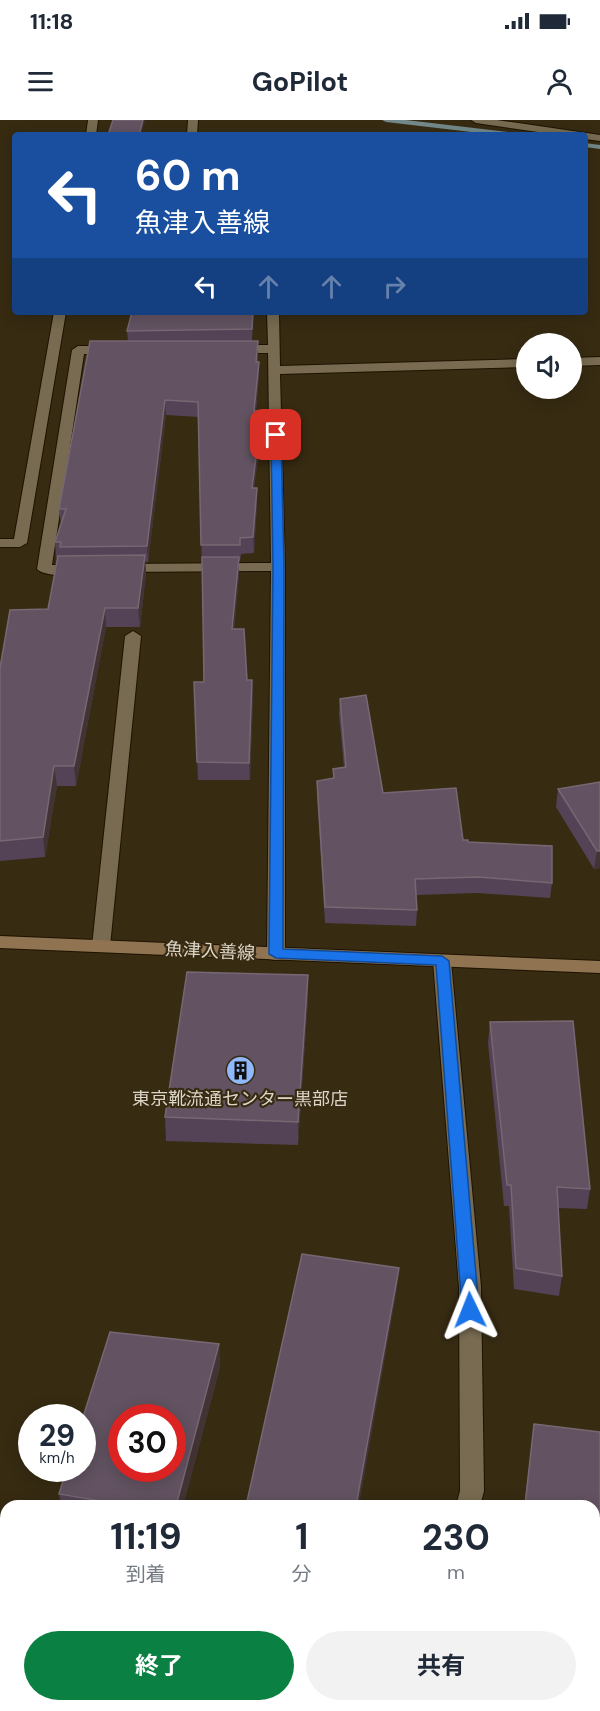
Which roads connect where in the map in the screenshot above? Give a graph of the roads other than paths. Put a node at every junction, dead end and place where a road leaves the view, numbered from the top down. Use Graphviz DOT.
graph roads {
  1 [pos="477,120"];
  2 [pos="559,132"];
  3 [pos="59,315"];
  4 [pos="273,315"];
  5 [pos="274,349"];
  6 [pos="124,350"];
  7 [pos="217,350"];
  8 [pos="582,362"];
  9 [pos="600,362"];
  10 [pos="516,363"];
  11 [pos="275,369"];
  12 [pos="0,543"];
  13 [pos="278,567"];
  14 [pos="132,636"];
  15 [pos="0,942"];
  16 [pos="101,946"];
  17 [pos="276,954"];
  18 [pos="442,961"];
  19 [pos="600,967"];
  20 [pos="470,1500"];
  1 -- 2 [label="street"];
  3 -- 12 [label="street"];
  4 -- 5 [label="street"];
  5 -- 7 [label="street"];
  5 -- 11 [label="street"];
  6 -- 13 [label="street"];
  8 -- 9 [label="street"];
  10 -- 11 [label="street"];
  11 -- 13 [label="street"];
  13 -- 17 [label="street"];
  14 -- 16 [label="street"];
  15 -- 16 [label="main road, 魚津入善線"];
  16 -- 17 [label="main road, 魚津入善線"];
  17 -- 18 [label="main road, 魚津入善線"];
  18 -- 19 [label="main road, 魚津入善線"];
  18 -- 20 [label="street"];
}
